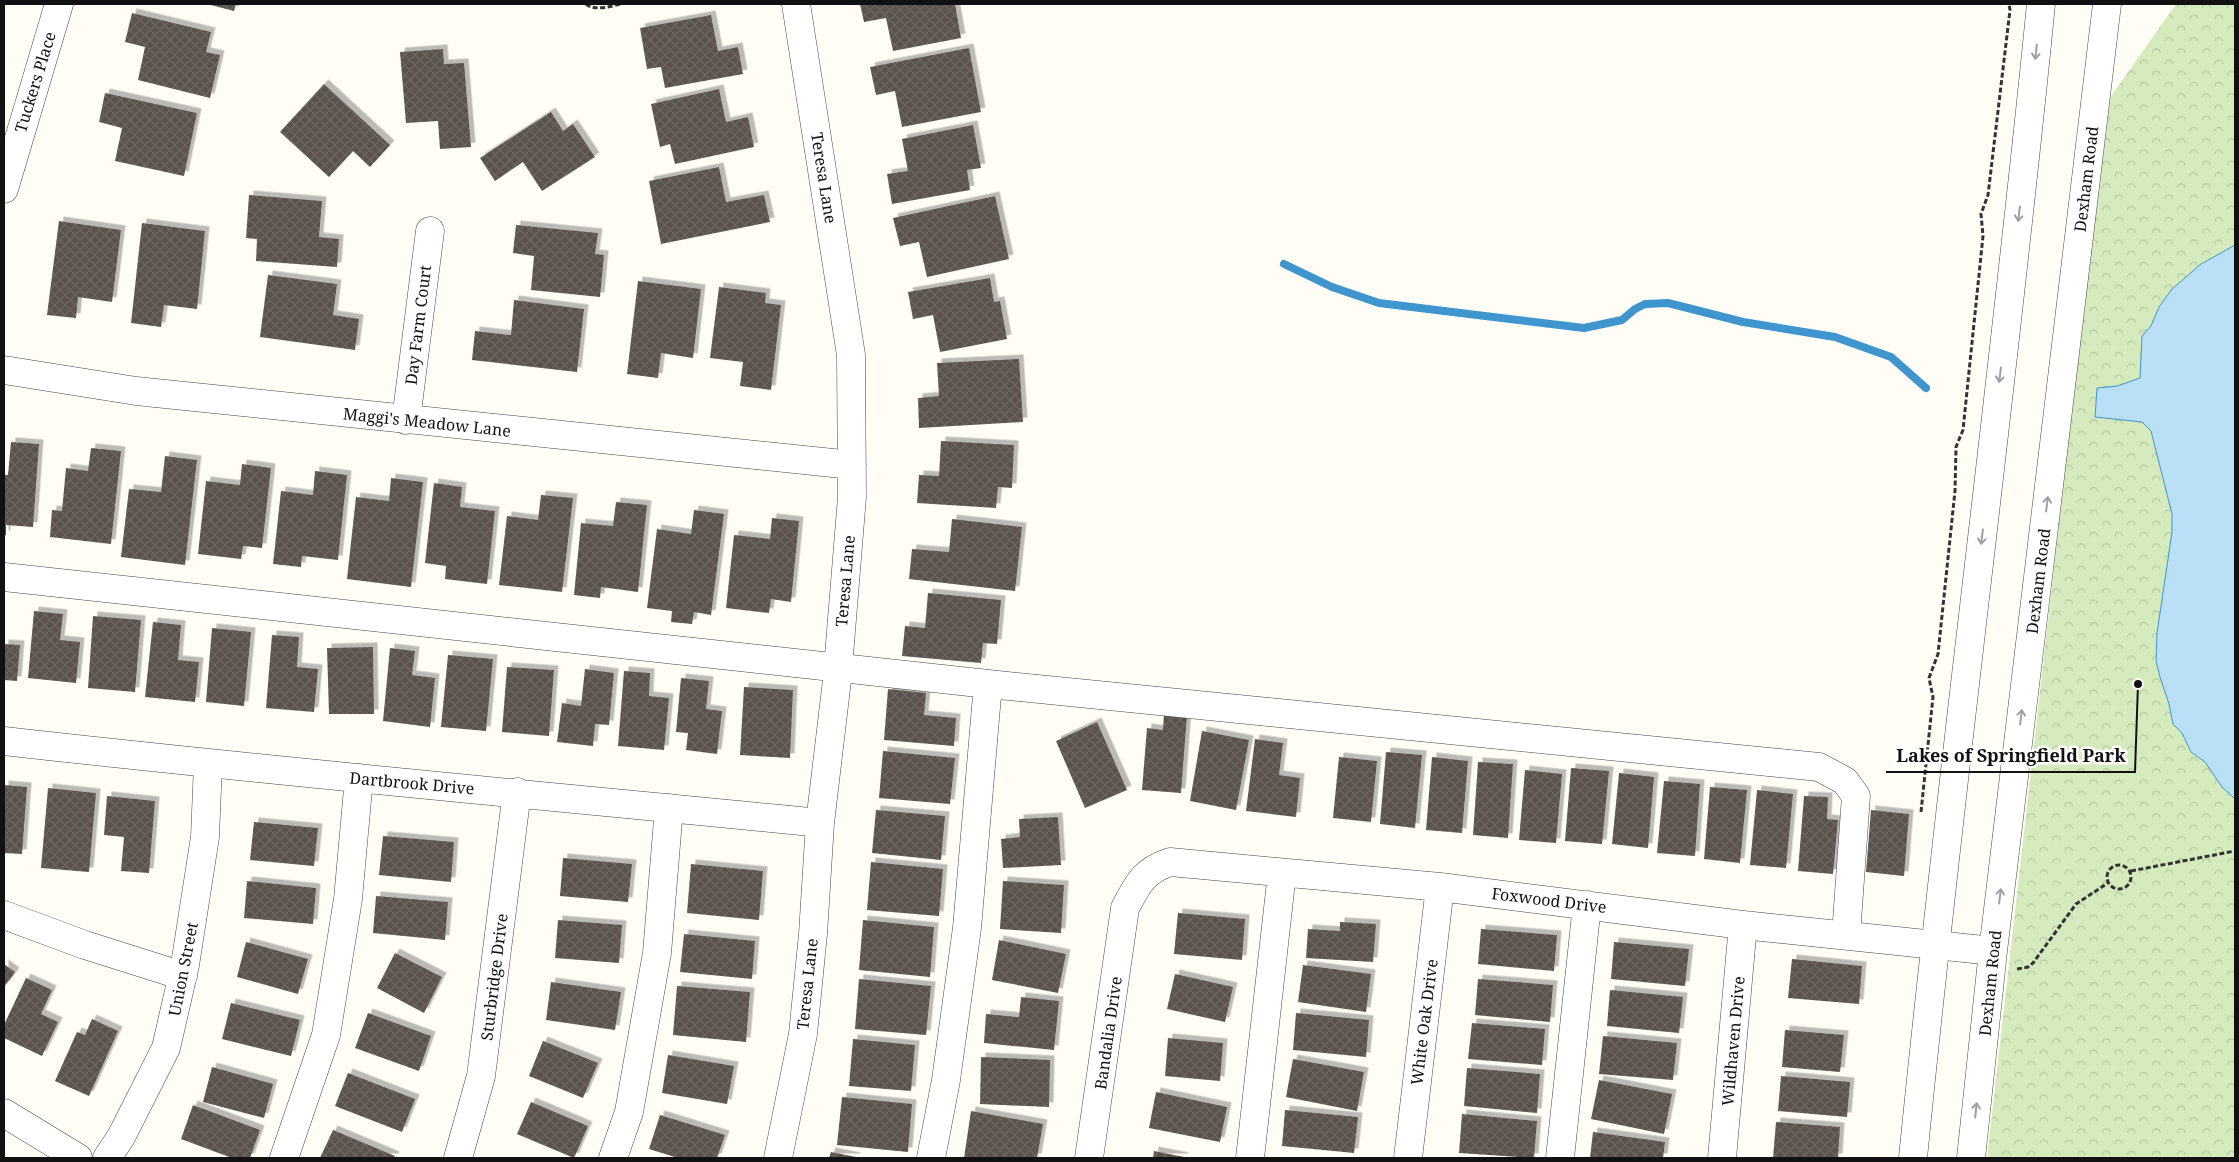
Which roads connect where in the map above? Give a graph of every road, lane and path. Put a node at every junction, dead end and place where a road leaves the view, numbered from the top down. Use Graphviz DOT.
graph roads {
  1 [pos="59,4"];
  2 [pos="586,4"];
  3 [pos="620,4"];
  4 [pos="796,4"];
  5 [pos="2009,4"];
  6 [pos="2041,4"];
  7 [pos="2107,4"];
  8 [pos="4,189"];
  9 [pos="430,231"];
  10 [pos="4,370"];
  11 [pos="406,420"];
  12 [pos="852,465"];
  13 [pos="4,577"];
  14 [pos="838,666"];
  15 [pos="988,684"];
  16 [pos="4,741"];
  17 [pos="208,764"];
  18 [pos="359,778"];
  19 [pos="517,792"];
  20 [pos="669,808"];
  21 [pos="1920,821"];
  22 [pos="820,823"];
  23 [pos="2235,851"];
  24 [pos="2131,871"];
  25 [pos="1282,873"];
  26 [pos="2108,883"];
  27 [pos="1440,887"];
  28 [pos="1587,905"];
  29 [pos="1125,908"];
  30 [pos="4,915"];
  31 [pos="1743,924"];
  32 [pos="1846,935"];
  33 [pos="1934,944"];
  34 [pos="1992,959"];
  35 [pos="183,976"];
  36 [pos="4,1113"];
  37 [pos="78,1158"];
  38 [pos="107,1158"];
  39 [pos="284,1158"];
  40 [pos="458,1158"];
  41 [pos="613,1158"];
  42 [pos="778,1158"];
  43 [pos="931,1158"];
  44 [pos="1089,1158"];
  45 [pos="1250,1158"];
  46 [pos="1408,1158"];
  47 [pos="1560,1158"];
  48 [pos="1722,1158"];
  49 [pos="1913,1158"];
  50 [pos="1971,1158"];
  1 -- 8 [label="street, Tuckers Place"];
  2 -- 3 [label="path"];
  4 -- 12 [label="street, Teresa Lane"];
  5 -- 21 [label="path"];
  6 -- 33 [label="street, one-way"];
  34 -- 7 [label="street, Dexham Road, one-way"];
  9 -- 11 [label="street, Day Farm Court"];
  10 -- 11 [label="street, Maggi's Meadow Lane"];
  11 -- 12 [label="street, Maggi's Meadow Lane"];
  12 -- 14 [label="street, Teresa Lane"];
  13 -- 14 [label="street"];
  14 -- 15 [label="street"];
  14 -- 22 [label="street, Teresa Lane"];
  15 -- 32 [label="street"];
  15 -- 43 [label="street"];
  16 -- 17 [label="street, Dartbrook Drive"];
  17 -- 18 [label="street, Dartbrook Drive"];
  17 -- 35 [label="street, Union Street"];
  18 -- 19 [label="street, Dartbrook Drive"];
  18 -- 39 [label="street"];
  19 -- 20 [label="street, Dartbrook Drive"];
  19 -- 40 [label="street, Sturbridge Drive"];
  20 -- 22 [label="street, Dartbrook Drive"];
  20 -- 41 [label="street"];
  22 -- 42 [label="street, Teresa Lane"];
  23 -- 24 [label="path"];
  24 -- 26 [label="path"];
  24 -- 26 [label="path"];
  25 -- 27 [label="street, Foxwood Drive"];
  25 -- 29 [label="street, Foxwood Drive"];
  25 -- 45 [label="street"];
  26 -- 34 [label="path"];
  27 -- 28 [label="street, Foxwood Drive"];
  27 -- 46 [label="street, White Oak Drive"];
  28 -- 31 [label="street, Foxwood Drive"];
  28 -- 47 [label="street"];
  29 -- 44 [label="street, Bandalia Drive"];
  30 -- 35 [label="street"];
  31 -- 32 [label="street, Foxwood Drive"];
  31 -- 48 [label="street, Wildhaven Drive"];
  32 -- 33 [label="street, Foxwood Drive"];
  33 -- 34 [label="street, Foxwood Drive"];
  33 -- 49 [label="street"];
  50 -- 34 [label="street, Dexham Road, one-way"];
  35 -- 38 [label="street, Union Street"];
  36 -- 37 [label="street"];
}
